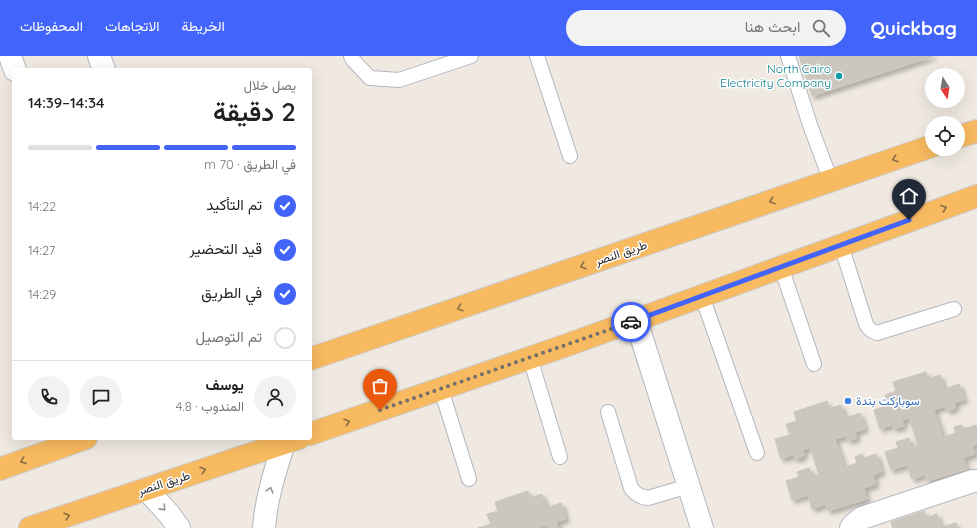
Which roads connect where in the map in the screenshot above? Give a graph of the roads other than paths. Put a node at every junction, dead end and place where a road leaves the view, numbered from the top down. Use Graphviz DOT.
graph roads {
  1 [pos="10,56"];
  2 [pos="99,56"];
  3 [pos="351,56"];
  4 [pos="471,56"];
  5 [pos="537,56"];
  6 [pos="788,56"];
  7 [pos="14,68"];
  8 [pos="103,68"];
  9 [pos="977,131"];
  10 [pos="965,135"];
  11 [pos="925,148"];
  12 [pos="570,156"];
  13 [pos="830,181"];
  14 [pos="977,196"];
  15 [pos="841,245"];
  16 [pos="781,267"];
  17 [pos="702,296"];
  18 [pos="954,309"];
  19 [pos="636,320"];
  20 [pos="312,358"];
  21 [pos="530,358"];
  22 [pos="814,364"];
  23 [pos="441,389"];
  24 [pos="608,412"];
  25 [pos="312,433"];
  26 [pos="75,440"];
  27 [pos="291,441"];
  28 [pos="53,444"];
  29 [pos="757,453"];
  30 [pos="560,457"];
  31 [pos="0,469"];
  32 [pos="469,479"];
  33 [pos="977,481"];
  34 [pos="689,486"];
  35 [pos="146,489"];
  36 [pos="30,528"];
  37 [pos="180,528"];
  38 [pos="264,528"];
  39 [pos="702,528"];
  40 [pos="851,528"];
  1 -- 7 [label="street"];
  2 -- 8 [label="street"];
  3 -- 4 [label="lane"];
  5 -- 12 [label="lane"];
  6 -- 13 [label="lane"];
  9 -- 10 [label="highway"];
  11 -- 13 [label="highway, طريق النصر, one-way"];
  13 -- 20 [label="highway, طريق النصر, one-way"];
  15 -- 14 [label="highway, one-way"];
  15 -- 16 [label="highway"];
  15 -- 18 [label="lane"];
  16 -- 17 [label="highway"];
  16 -- 22 [label="lane"];
  17 -- 19 [label="highway"];
  17 -- 29 [label="lane"];
  19 -- 21 [label="highway"];
  19 -- 34 [label="street"];
  21 -- 23 [label="highway"];
  21 -- 30 [label="lane"];
  25 -- 23 [label="highway, one-way"];
  23 -- 32 [label="lane"];
  24 -- 34 [label="lane"];
  26 -- 28 [label="highway"];
  35 -- 27 [label="highway, طريق النصر, one-way"];
  38 -- 27 [label="street, one-way"];
  28 -- 31 [label="highway, one-way"];
  33 -- 40 [label="street"];
  34 -- 39 [label="street"];
  36 -- 35 [label="highway, طريق النصر, one-way"];
  35 -- 37 [label="street, one-way"];
}
